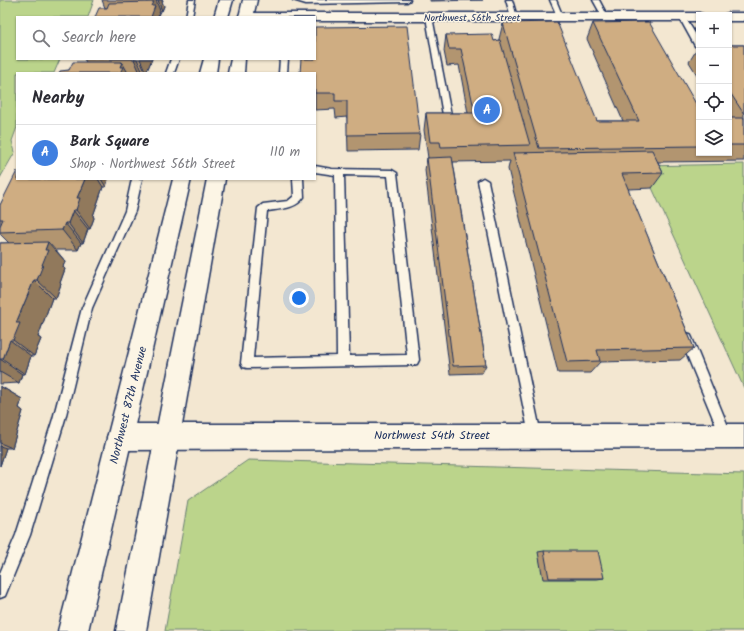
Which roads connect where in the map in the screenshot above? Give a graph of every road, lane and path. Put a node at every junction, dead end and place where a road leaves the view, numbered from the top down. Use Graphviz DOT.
graph roads {
  1 [pos="192,0"];
  2 [pos="226,0"];
  3 [pos="250,0"];
  4 [pos="296,0"];
  5 [pos="367,0"];
  6 [pos="509,0"];
  7 [pos="553,0"];
  8 [pos="596,0"];
  9 [pos="408,7"];
  10 [pos="189,16"];
  11 [pos="221,16"];
  12 [pos="246,16"];
  13 [pos="262,16"];
  14 [pos="429,17"];
  15 [pos="514,17"];
  16 [pos="605,17"];
  17 [pos="682,17"];
  18 [pos="696,17"];
  19 [pos="732,17"];
  20 [pos="744,17"];
  21 [pos="558,19"];
  22 [pos="696,41"];
  23 [pos="175,60"];
  24 [pos="211,60"];
  25 [pos="238,60"];
  26 [pos="284,60"];
  27 [pos="170,72"];
  28 [pos="208,72"];
  29 [pos="236,72"];
  30 [pos="283,72"];
  31 [pos="447,115"];
  32 [pos="316,169"];
  33 [pos="339,172"];
  34 [pos="137,180"];
  35 [pos="182,180"];
  36 [pos="216,180"];
  37 [pos="298,180"];
  38 [pos="483,181"];
  39 [pos="681,326"];
  40 [pos="343,361"];
  41 [pos="534,435"];
  42 [pos="169,436"];
  43 [pos="735,436"];
  44 [pos="120,437"];
  45 [pos="0,591"];
  46 [pos="73,631"];
  47 [pos="131,631"];
  1 -- 10 [label="lane"];
  2 -- 11 [label="street"];
  3 -- 12 [label="street"];
  4 -- 5 [label="lane"];
  5 -- 9 [label="lane"];
  6 -- 15 [label="lane"];
  7 -- 21 [label="lane"];
  8 -- 16 [label="lane"];
  9 -- 13 [label="street, Northwest 56th Street"];
  9 -- 14 [label="street, Northwest 56th Street"];
  14 -- 15 [label="street, Northwest 56th Street"];
  14 -- 31 [label="lane"];
  15 -- 21 [label="street, Northwest 56th Street"];
  16 -- 17 [label="street, Northwest 56th Street"];
  16 -- 21 [label="street, Northwest 56th Street"];
  17 -- 18 [label="street, Northwest 56th Street"];
  17 -- 22 [label="lane"];
  19 -- 20 [label="street"];
  23 -- 27 [label="lane"];
  24 -- 28 [label="street"];
  25 -- 29 [label="street"];
  26 -- 30 [label="lane"];
  32 -- 33 [label="lane"];
  33 -- 40 [label="lane"];
  33 -- 40 [label="lane"];
  34 -- 45 [label="lane"];
  35 -- 44 [label="street, Northwest 87th Avenue"];
  36 -- 42 [label="street"];
  37 -- 40 [label="lane"];
  38 -- 41 [label="lane"];
  39 -- 43 [label="lane"];
  41 -- 42 [label="street, Northwest 54th Street"];
  41 -- 43 [label="street, Northwest 54th Street"];
  42 -- 44 [label="street, Northwest 54th Street"];
  42 -- 47 [label="street"];
  44 -- 46 [label="street, Northwest 87th Avenue"];
}
